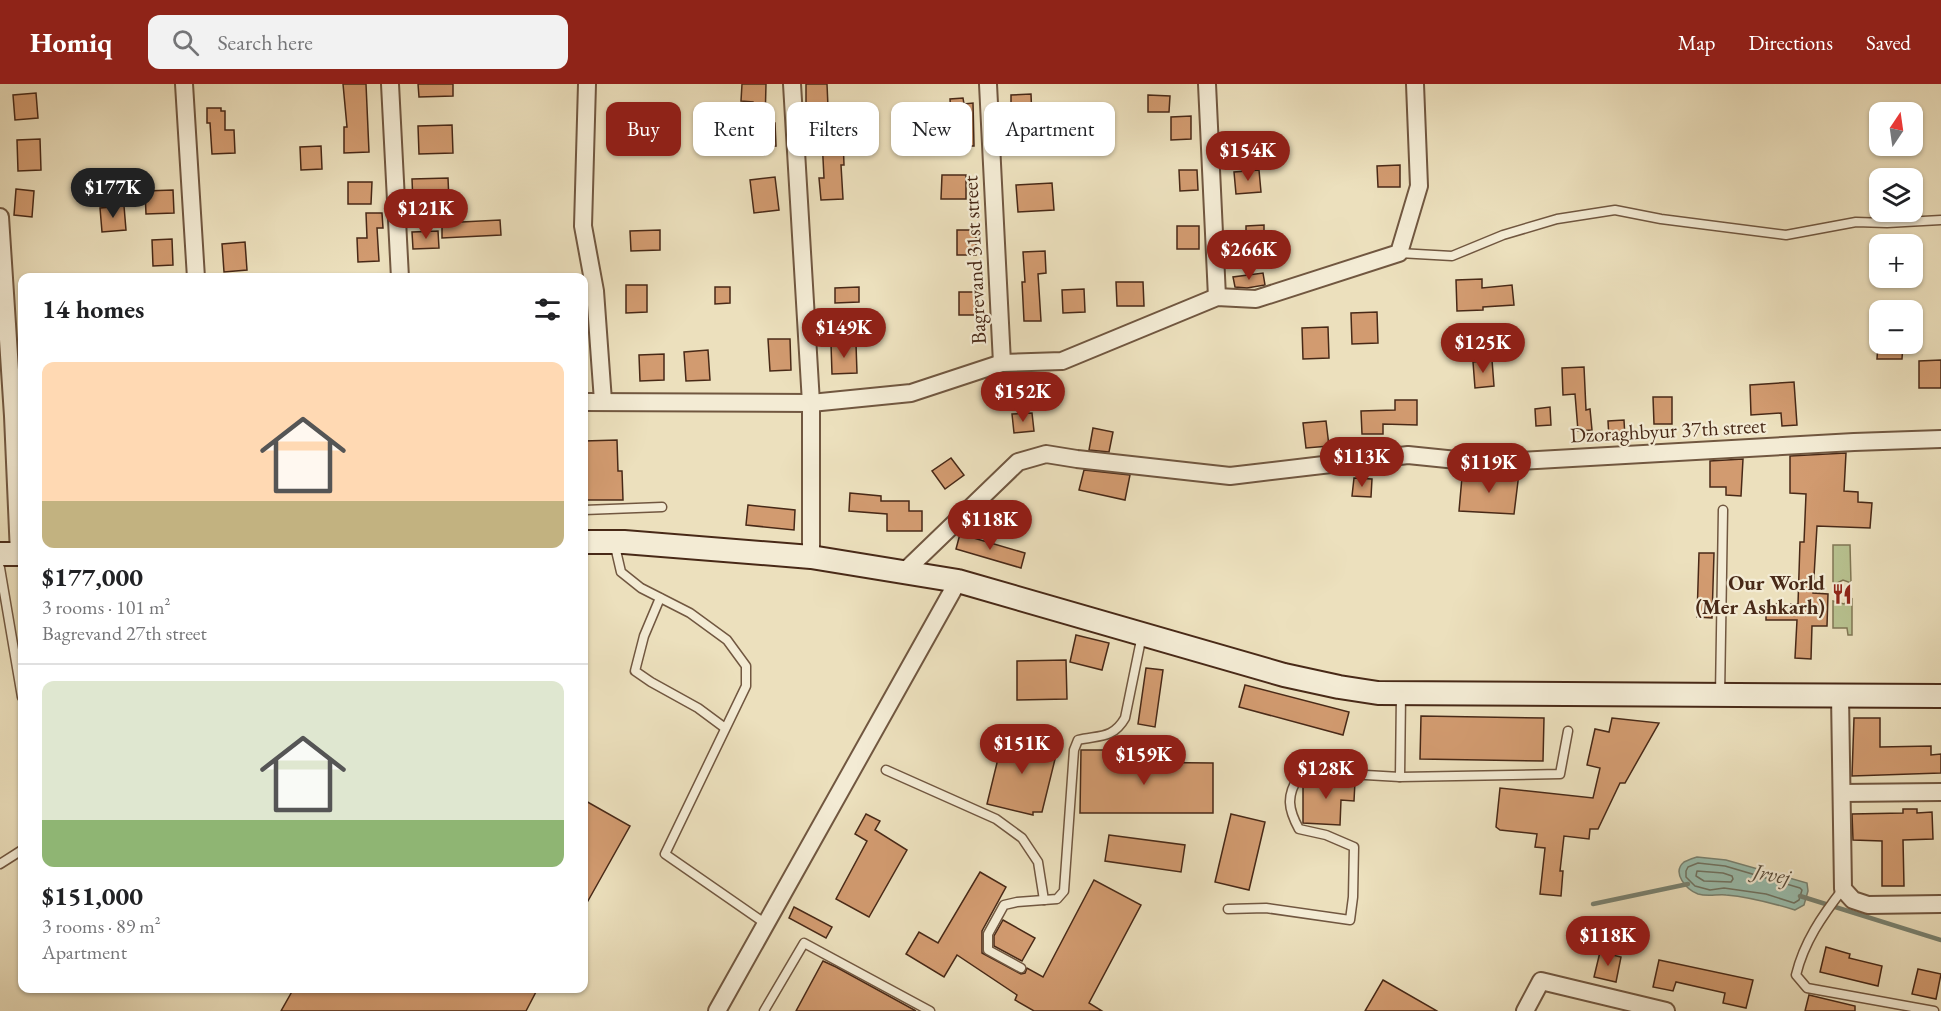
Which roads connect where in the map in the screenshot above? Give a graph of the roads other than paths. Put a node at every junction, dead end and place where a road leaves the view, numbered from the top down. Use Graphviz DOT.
graph roads {
  1 [pos="184,84"];
  2 [pos="390,84"];
  3 [pos="587,84"];
  4 [pos="792,84"];
  5 [pos="988,84"];
  6 [pos="1207,84"];
  7 [pos="1415,84"];
  8 [pos="0,217"];
  9 [pos="1941,220"];
  10 [pos="1399,253"];
  11 [pos="196,273"];
  12 [pos="400,273"];
  13 [pos="1217,297"];
  14 [pos="1002,363"];
  15 [pos="603,401"];
  16 [pos="588,402"];
  17 [pos="811,403"];
  18 [pos="12,416"];
  19 [pos="1941,439"];
  20 [pos="662,507"];
  21 [pos="588,510"];
  22 [pos="1724,510"];
  23 [pos="614,542"];
  24 [pos="588,543"];
  25 [pos="14,554"];
  26 [pos="811,556"];
  27 [pos="0,568"];
  28 [pos="904,571"];
  29 [pos="958,581"];
  30 [pos="660,598"];
  31 [pos="1142,634"];
  32 [pos="18,674"];
  33 [pos="1401,693"];
  34 [pos="1720,695"];
  35 [pos="1840,695"];
  36 [pos="1941,696"];
  37 [pos="725,728"];
  38 [pos="1568,731"];
  39 [pos="886,770"];
  40 [pos="1400,777"];
  41 [pos="1941,792"];
  42 [pos="1842,793"];
  43 [pos="18,853"];
  44 [pos="0,864"];
  45 [pos="1843,889"];
  46 [pos="1044,900"];
  47 [pos="1941,904"];
  48 [pos="1228,909"];
  49 [pos="766,924"];
  50 [pos="1021,968"];
  51 [pos="717,1011"];
  52 [pos="764,1011"];
  53 [pos="930,1011"];
  54 [pos="1525,1011"];
  55 [pos="1666,1011"];
  56 [pos="1934,1011"];
  1 -- 11 [label="street"];
  2 -- 12 [label="street"];
  3 -- 15 [label="street"];
  4 -- 17 [label="street"];
  5 -- 14 [label="street, Bagrevand 31st street"];
  6 -- 13 [label="street"];
  7 -- 10 [label="street"];
  8 -- 18 [label="street"];
  9 -- 10 [label="lane"];
  10 -- 13 [label="street"];
  13 -- 14 [label="street"];
  14 -- 17 [label="street"];
  15 -- 16 [label="street"];
  15 -- 17 [label="street"];
  17 -- 26 [label="street"];
  18 -- 25 [label="street"];
  19 -- 28 [label="street, Dzoraghbyur 37th street"];
  20 -- 21 [label="lane"];
  22 -- 34 [label="lane"];
  23 -- 24 [label="street"];
  23 -- 26 [label="street"];
  23 -- 30 [label="lane"];
  26 -- 28 [label="street"];
  27 -- 32 [label="lane"];
  28 -- 29 [label="street"];
  29 -- 31 [label="street"];
  29 -- 49 [label="street"];
  30 -- 37 [label="lane"];
  30 -- 37 [label="lane"];
  31 -- 33 [label="street"];
  31 -- 46 [label="lane"];
  33 -- 34 [label="street"];
  33 -- 40 [label="lane"];
  34 -- 35 [label="street"];
  35 -- 36 [label="street"];
  35 -- 42 [label="street"];
  37 -- 49 [label="lane"];
  38 -- 40 [label="lane"];
  39 -- 46 [label="lane"];
  40 -- 48 [label="lane"];
  41 -- 42 [label="street"];
  42 -- 45 [label="street"];
  43 -- 44 [label="lane"];
  45 -- 47 [label="street"];
  45 -- 56 [label="lane"];
  46 -- 50 [label="lane"];
  49 -- 51 [label="street"];
  52 -- 53 [label="lane"];
  54 -- 55 [label="street"];
}
